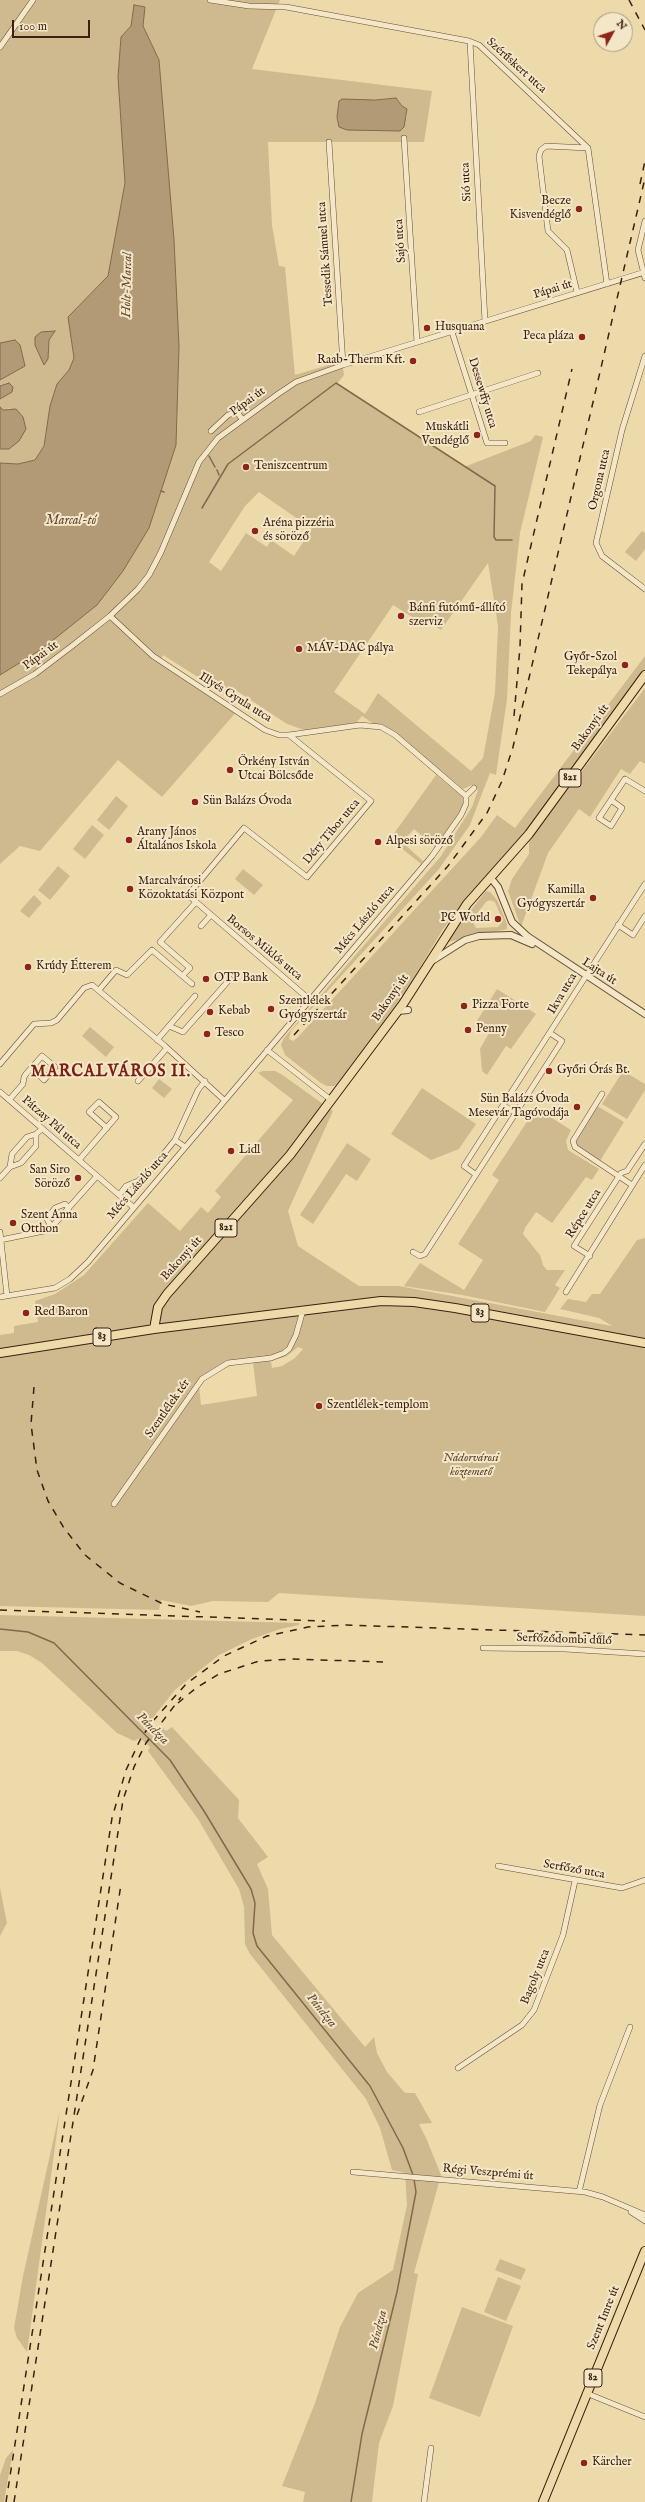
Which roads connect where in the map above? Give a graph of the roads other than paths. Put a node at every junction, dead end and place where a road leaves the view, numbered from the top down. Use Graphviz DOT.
graph roads {
  1 [pos="33,0"];
  2 [pos="210,0"];
  3 [pos="3,38"];
  4 [pos="470,42"];
  5 [pos="0,47"];
  6 [pos="404,138"];
  7 [pos="329,142"];
  8 [pos="588,148"];
  9 [pos="645,221"];
  10 [pos="644,274"];
  11 [pos="607,284"];
  12 [pos="577,292"];
  13 [pos="485,321"];
  14 [pos="452,332"];
  15 [pos="417,342"];
  16 [pos="645,356"];
  17 [pos="343,365"];
  18 [pos="538,373"];
  19 [pos="472,395"];
  20 [pos="419,412"];
  21 [pos="242,419"];
  22 [pos="211,431"];
  23 [pos="505,443"];
  24 [pos="645,589"];
  25 [pos="110,616"];
  26 [pos="645,675"];
  27 [pos="0,694"];
  28 [pos="289,735"];
  29 [pos="474,788"];
  30 [pos="645,792"];
  31 [pos="466,796"];
  32 [pos="611,800"];
  33 [pos="490,877"];
  34 [pos="645,884"];
  35 [pos="188,894"];
  36 [pos="196,902"];
  37 [pos="211,915"];
  38 [pos="645,916"];
  39 [pos="201,926"];
  40 [pos="618,926"];
  41 [pos="541,948"];
  42 [pos="431,962"];
  43 [pos="185,973"];
  44 [pos="585,976"];
  45 [pos="230,979"];
  46 [pos="192,984"];
  47 [pos="99,990"];
  48 [pos="196,996"];
  49 [pos="310,1000"];
  50 [pos="645,1014"];
  51 [pos="169,1026"];
  52 [pos="550,1033"];
  53 [pos="157,1040"];
  54 [pos="167,1048"];
  55 [pos="267,1050"];
  56 [pos="0,1064"];
  57 [pos="32,1068"];
  58 [pos="138,1081"];
  59 [pos="205,1081"];
  60 [pos="0,1092"];
  61 [pos="602,1094"];
  62 [pos="9,1100"];
  63 [pos="224,1100"];
  64 [pos="331,1100"];
  65 [pos="504,1106"];
  66 [pos="516,1113"];
  67 [pos="107,1128"];
  68 [pos="42,1129"];
  69 [pos="36,1134"];
  70 [pos="175,1140"];
  71 [pos="645,1144"];
  72 [pos="185,1147"];
  73 [pos="79,1160"];
  74 [pos="645,1164"];
  75 [pos="10,1167"];
  76 [pos="476,1174"];
  77 [pos="97,1176"];
  78 [pos="619,1177"];
  79 [pos="0,1178"];
  80 [pos="632,1185"];
  81 [pos="119,1195"];
  82 [pos="133,1207"];
  83 [pos="69,1208"];
  84 [pos="52,1228"];
  85 [pos="0,1232"];
  86 [pos="0,1240"];
  87 [pos="413,1252"];
  88 [pos="590,1256"];
  89 [pos="566,1292"];
  90 [pos="7,1296"];
  91 [pos="0,1298"];
  92 [pos="303,1310"];
  93 [pos="154,1329"];
  94 [pos="645,1343"];
  95 [pos="0,1353"];
  96 [pos="114,1504"];
  97 [pos="483,1648"];
  98 [pos="645,1654"];
  99 [pos="498,1866"];
  100 [pos="645,1880"];
  101 [pos="575,1881"];
  102 [pos="630,2027"];
  103 [pos="458,2068"];
  104 [pos="353,2172"];
  105 [pos="579,2192"];
  106 [pos="619,2204"];
  107 [pos="645,2215"];
  108 [pos="645,2221"];
  109 [pos="645,2253"];
  110 [pos="586,2393"];
  111 [pos="645,2417"];
  112 [pos="431,2448"];
  113 [pos="424,2502"];
  114 [pos="543,2502"];
  1 -- 3 [label="street"];
  2 -- 4 [label="street, Szérűskert utca"];
  3 -- 5 [label="street"];
  4 -- 8 [label="street, Szérűskert utca"];
  4 -- 13 [label="street, Sió utca"];
  6 -- 15 [label="street, Sajó utca"];
  7 -- 17 [label="street, Tessedik Sámuel utca"];
  8 -- 11 [label="street"];
  8 -- 12 [label="street"];
  9 -- 10 [label="street"];
  10 -- 11 [label="street, Pápai út"];
  11 -- 12 [label="street, Pápai út"];
  12 -- 13 [label="street, Pápai út"];
  13 -- 14 [label="street, Pápai út"];
  14 -- 15 [label="street, Pápai út"];
  14 -- 19 [label="street, Dessewffy utca"];
  15 -- 17 [label="street, Pápai út"];
  16 -- 24 [label="street, Orgona utca"];
  17 -- 21 [label="street, Pápai út"];
  18 -- 19 [label="street"];
  19 -- 20 [label="street"];
  19 -- 23 [label="street, Dessewffy utca"];
  21 -- 22 [label="street"];
  21 -- 25 [label="street, Pápai út"];
  25 -- 27 [label="street, Pápai út"];
  25 -- 28 [label="street, Illyés Gyula utca"];
  26 -- 33 [label="main road, Bakonyi út / 821"];
  28 -- 31 [label="street, Illyés Gyula utca"];
  28 -- 35 [label="street, Déry Tibor utca"];
  29 -- 31 [label="street"];
  30 -- 32 [label="street"];
  31 -- 49 [label="street, Mécs László utca"];
  32 -- 32 [label="street"];
  33 -- 41 [label="street, Lajta út"];
  33 -- 42 [label="main road, Bakonyi út / 821"];
  34 -- 40 [label="street, Ikva utca"];
  35 -- 36 [label="street, Borsos Miklós utca"];
  36 -- 37 [label="street, Borsos Miklós utca"];
  36 -- 43 [label="street"];
  37 -- 39 [label="street"];
  37 -- 49 [label="street, Borsos Miklós utca"];
  38 -- 40 [label="street"];
  40 -- 44 [label="street, Ikva utca"];
  41 -- 42 [label="street, Lajta út"];
  41 -- 44 [label="street, Lajta út"];
  42 -- 64 [label="main road, Bakonyi út / 821"];
  44 -- 50 [label="street, Lajta út"];
  44 -- 52 [label="street, Ikva utca"];
  45 -- 51 [label="street"];
  46 -- 47 [label="street"];
  47 -- 53 [label="street"];
  47 -- 56 [label="street"];
  48 -- 51 [label="street"];
  49 -- 55 [label="street, Mécs László utca"];
  51 -- 53 [label="street"];
  52 -- 65 [label="street, Ikva utca"];
  52 -- 66 [label="street, Ikva utca"];
  53 -- 54 [label="street"];
  54 -- 58 [label="street"];
  54 -- 59 [label="street"];
  55 -- 63 [label="street, Mécs László utca"];
  55 -- 64 [label="street"];
  57 -- 57 [label="street, Pátzay Pál utca"];
  57 -- 62 [label="street, Pátzay Pál utca"];
  59 -- 63 [label="street"];
  59 -- 70 [label="street, Mécs László utca"];
  60 -- 62 [label="street, Pátzay Pál utca"];
  61 -- 78 [label="street"];
  62 -- 68 [label="street, Pátzay Pál utca"];
  63 -- 72 [label="street, Mécs László utca"];
  64 -- 93 [label="main road, Bakonyi út / 821"];
  65 -- 66 [label="street"];
  65 -- 76 [label="street, Ikva utca"];
  66 -- 76 [label="street, Ikva utca"];
  67 -- 67 [label="street, Pátzay Pál utca"];
  67 -- 73 [label="street, Pátzay Pál utca"];
  68 -- 69 [label="street"];
  68 -- 73 [label="street, Pátzay Pál utca"];
  69 -- 75 [label="street"];
  69 -- 75 [label="street"];
  70 -- 72 [label="street"];
  70 -- 81 [label="street, Mécs László utca"];
  71 -- 78 [label="street, Répce utca"];
  72 -- 82 [label="street, Mécs László utca"];
  73 -- 77 [label="street, Pátzay Pál utca"];
  74 -- 80 [label="street"];
  75 -- 79 [label="street"];
  76 -- 87 [label="street, Ikva utca"];
  77 -- 81 [label="street, Pátzay Pál utca"];
  77 -- 83 [label="street"];
  78 -- 80 [label="street"];
  78 -- 88 [label="street, Répce utca"];
  80 -- 88 [label="street"];
  81 -- 82 [label="street, Pátzay Pál utca"];
  82 -- 90 [label="street, Mécs László utca"];
  83 -- 84 [label="street"];
  83 -- 84 [label="street"];
  84 -- 86 [label="street"];
  85 -- 86 [label="street"];
  86 -- 90 [label="street"];
  88 -- 89 [label="street"];
  90 -- 91 [label="street, Mécs László utca"];
  92 -- 93 [label="main road, 83"];
  92 -- 94 [label="main road, 83"];
  92 -- 96 [label="street, Szentlélek tér"];
  93 -- 95 [label="main road, 83"];
  97 -- 98 [label="street, Serfőződombi dűlő"];
  99 -- 101 [label="street, Serfőző utca"];
  100 -- 101 [label="street, Serfőző utca"];
  101 -- 103 [label="street, Bagoly utca"];
  102 -- 105 [label="street"];
  104 -- 105 [label="street, Régi Veszprémi út"];
  105 -- 106 [label="street, Régi Veszprémi út"];
  106 -- 107 [label="street, Régi Veszprémi út"];
  106 -- 108 [label="street, Régi Veszprémi út"];
  109 -- 110 [label="main road, Szent Imre út / 82"];
  110 -- 111 [label="street"];
  110 -- 114 [label="main road, Szent Imre út / 82"];
  112 -- 113 [label="street"];
}
